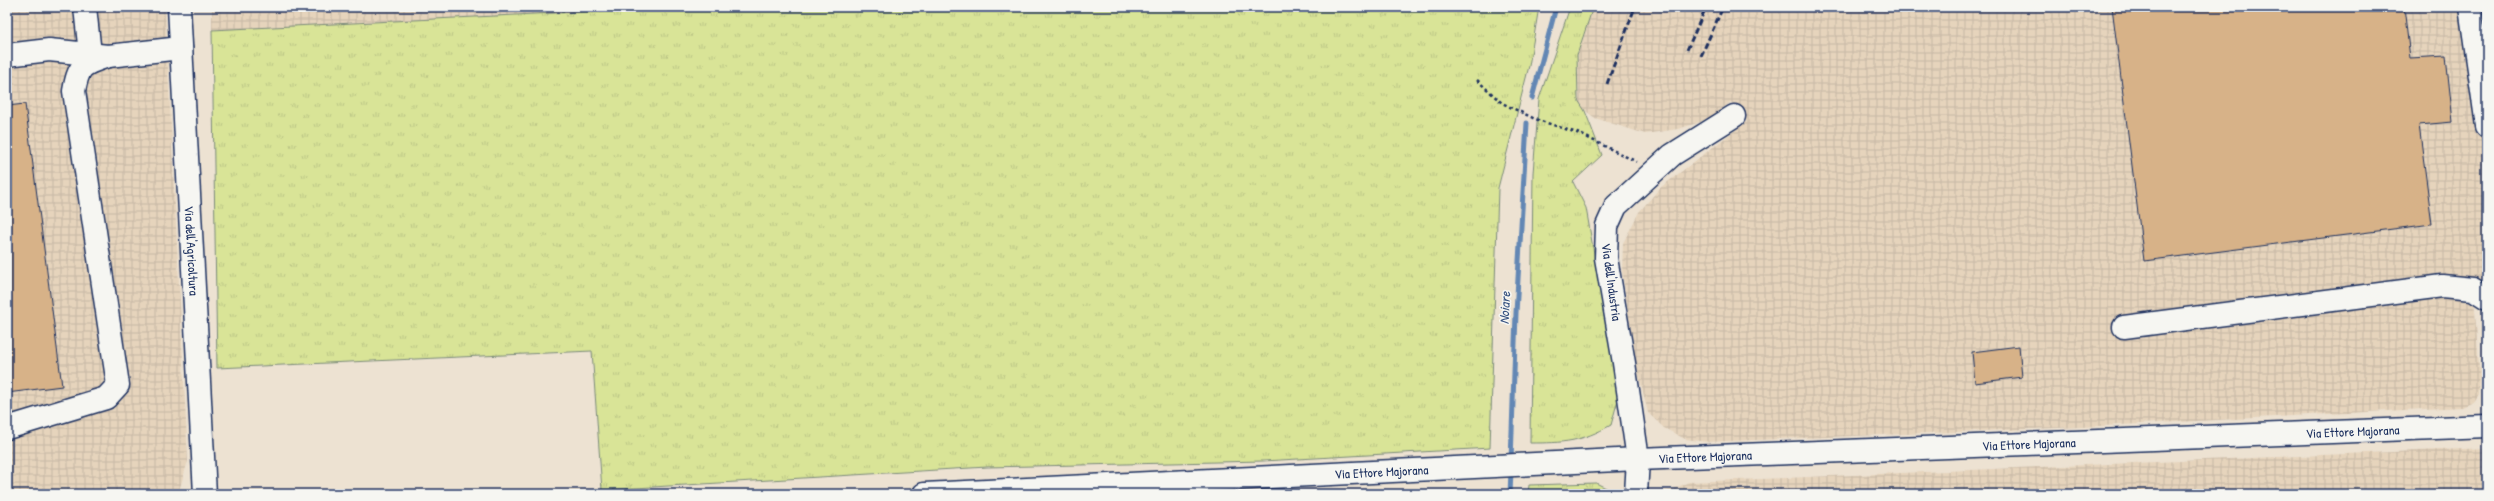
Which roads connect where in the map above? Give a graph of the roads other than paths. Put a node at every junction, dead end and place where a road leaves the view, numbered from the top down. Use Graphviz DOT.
graph roads {
  1 [pos="85,7"];
  2 [pos="179,7"];
  3 [pos="2470,7"];
  4 [pos="2481,47"];
  5 [pos="181,48"];
  6 [pos="7,55"];
  7 [pos="99,55"];
  8 [pos="1734,116"];
  9 [pos="2487,126"];
  10 [pos="2487,298"];
  11 [pos="2124,328"];
  12 [pos="2487,426"];
  13 [pos="7,428"];
  14 [pos="1638,459"];
  15 [pos="963,493"];
  16 [pos="205,494"];
  17 [pos="924,494"];
  18 [pos="1636,494"];
  1 -- 7 [label="street"];
  2 -- 5 [label="street, Via dell'Agricoltura"];
  3 -- 4 [label="street"];
  4 -- 9 [label="street"];
  5 -- 7 [label="street"];
  5 -- 16 [label="street, Via dell'Agricoltura"];
  6 -- 7 [label="street"];
  7 -- 13 [label="street"];
  8 -- 14 [label="street, Via dell'Industria"];
  10 -- 11 [label="street"];
  12 -- 14 [label="street, Via Ettore Majorana"];
  14 -- 15 [label="street, Via Ettore Majorana"];
  14 -- 18 [label="street, Via dell'Industria"];
  15 -- 17 [label="street, Via Ettore Majorana"];
}
